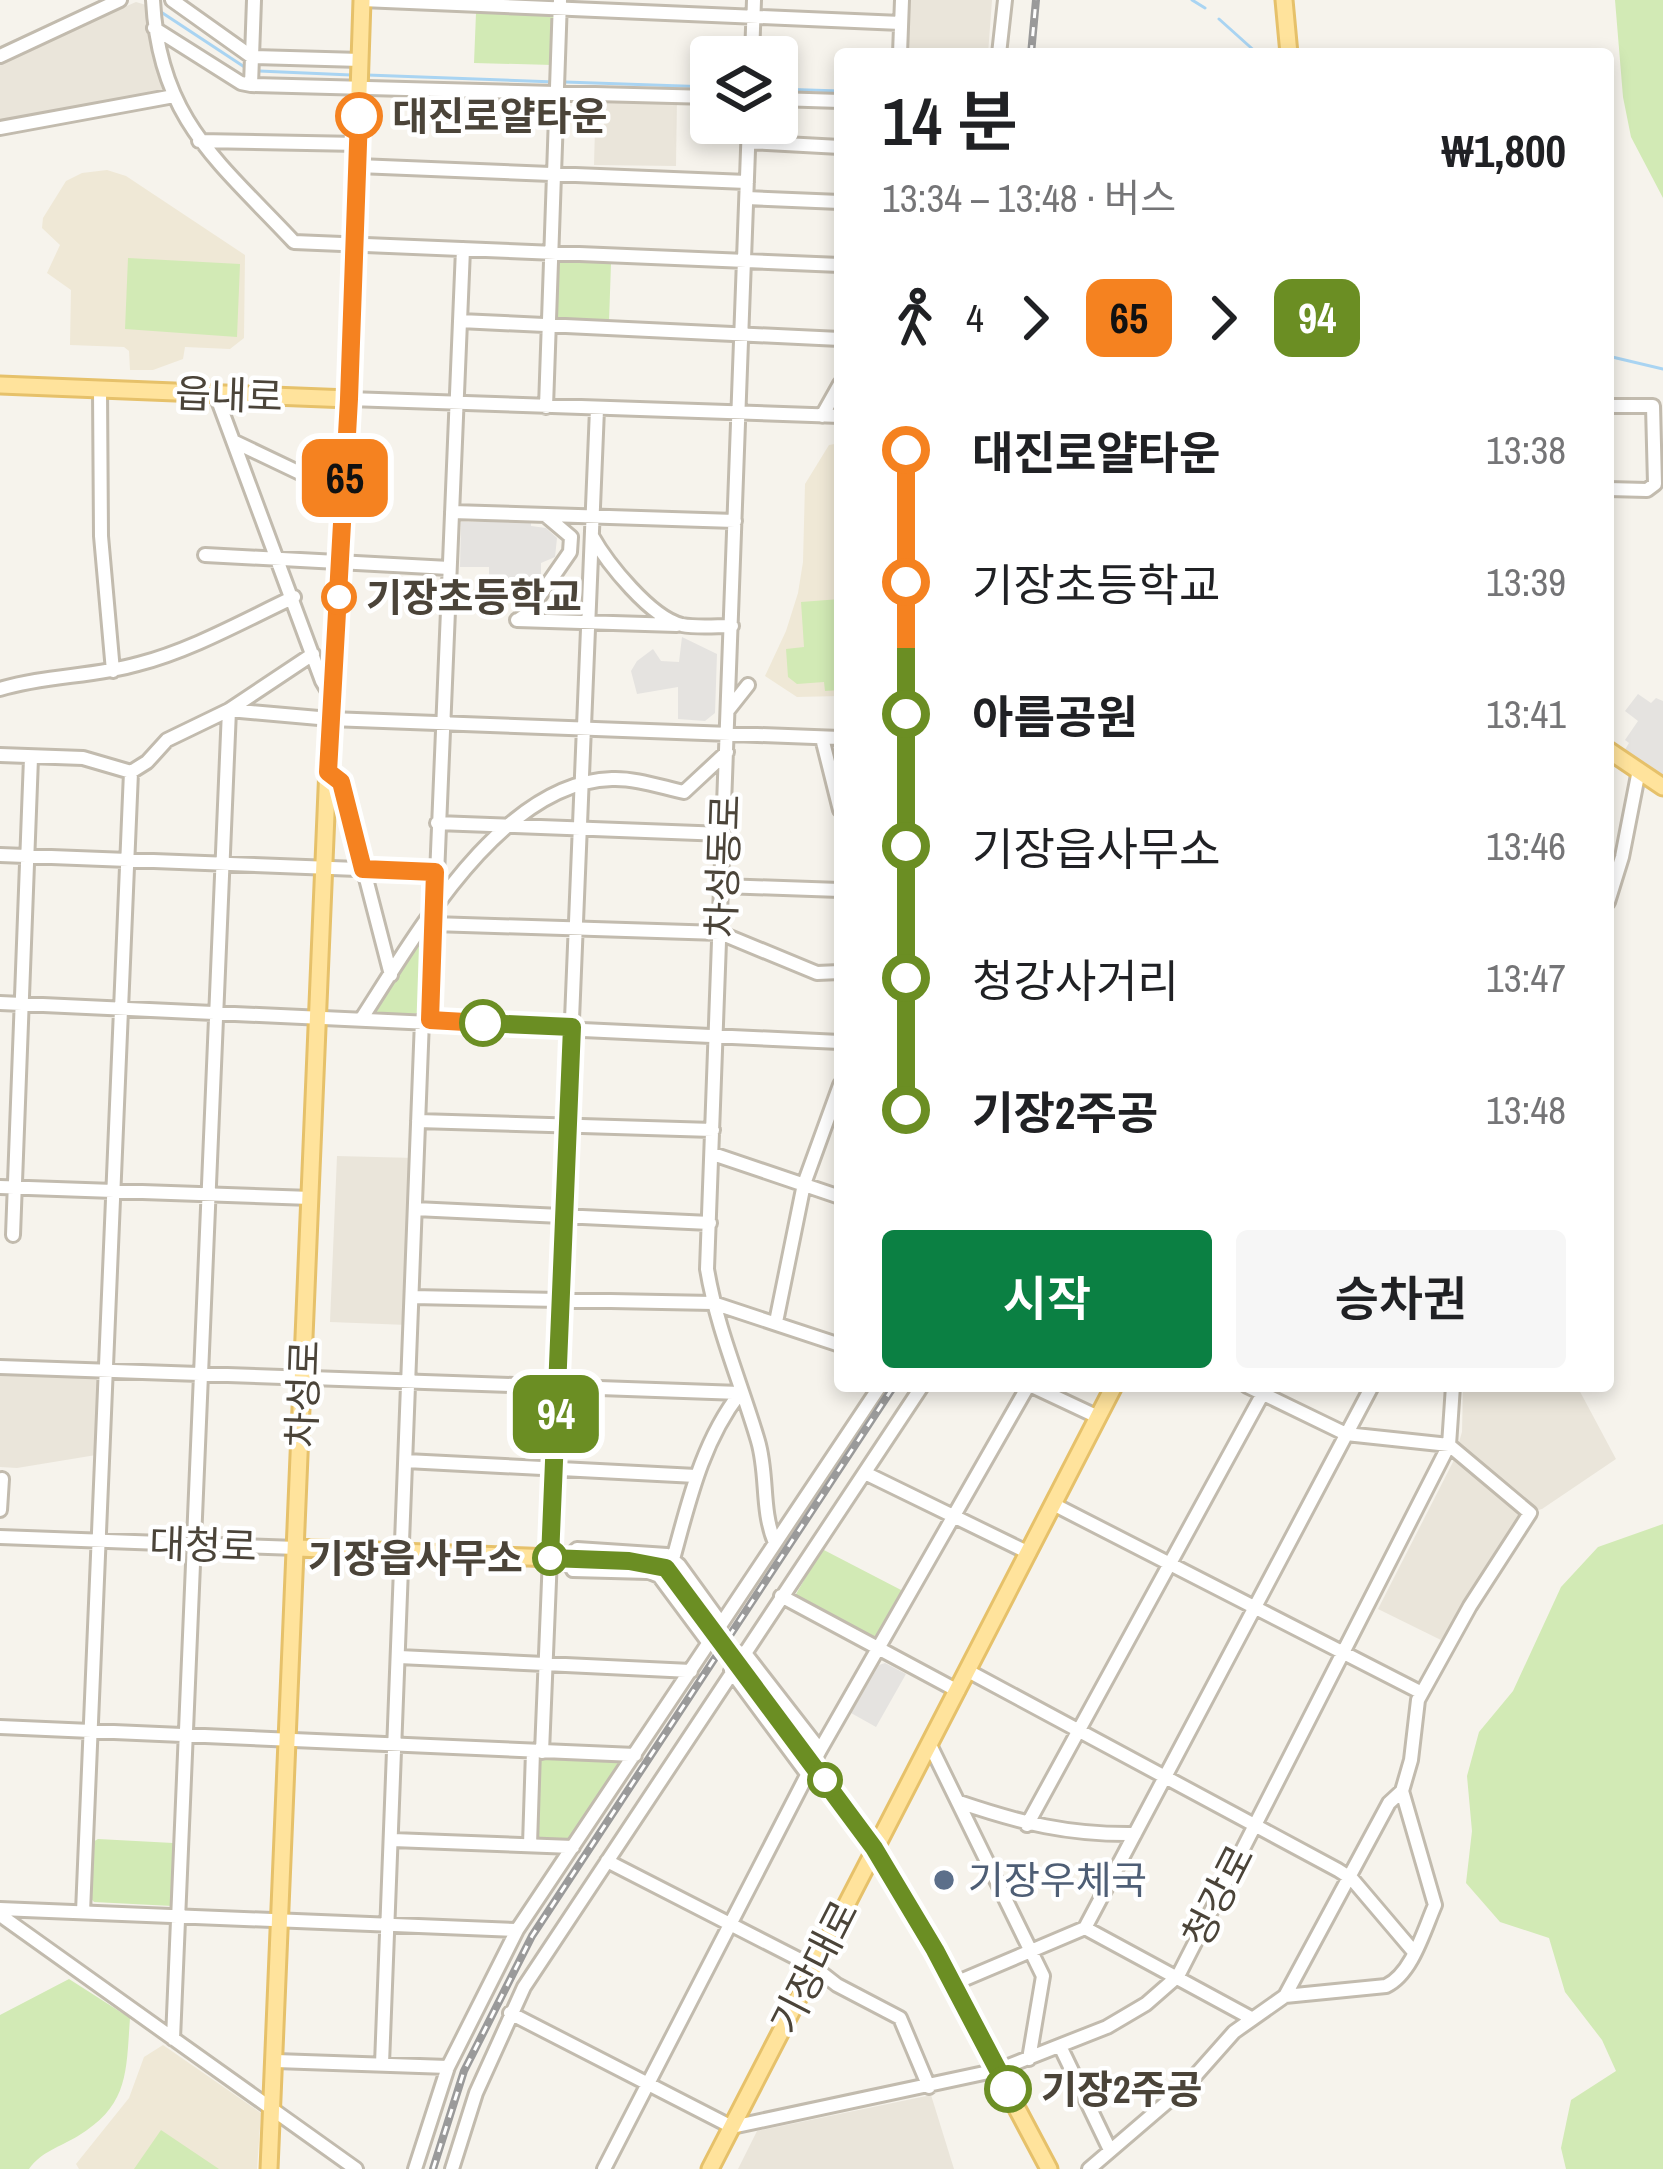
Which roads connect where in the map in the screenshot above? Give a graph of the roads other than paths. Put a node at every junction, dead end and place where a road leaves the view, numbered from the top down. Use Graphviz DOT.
graph roads {
  1 [pos="120,0"];
  2 [pos="152,0"];
  3 [pos="172,0"];
  4 [pos="254,0"];
  5 [pos="362,0"];
  6 [pos="754,0"];
  7 [pos="902,0"];
  8 [pos="1005,0"];
  9 [pos="1284,0"];
  10 [pos="560,4"];
  11 [pos="753,16"];
  12 [pos="901,23"];
  13 [pos="154,28"];
  14 [pos="753,36"];
  15 [pos="900,48"];
  16 [pos="1000,48"];
  17 [pos="1288,48"];
  18 [pos="0,56"];
  19 [pos="361,62"];
  20 [pos="251,71"];
  21 [pos="557,84"];
  22 [pos="360,85"];
  23 [pos="174,95"];
  24 [pos="690,95"];
  25 [pos="798,100"];
  26 [pos="834,101"];
  27 [pos="0,128"];
  28 [pos="199,141"];
  29 [pos="359,144"];
  30 [pos="749,144"];
  31 [pos="785,144"];
  32 [pos="834,147"];
  33 [pos="358,166"];
  34 [pos="554,174"];
  35 [pos="747,182"];
  36 [pos="747,198"];
  37 [pos="834,202"];
  38 [pos="356,245"];
  39 [pos="463,249"];
  40 [pos="551,253"];
  41 [pos="744,262"];
  42 [pos="834,265"];
  43 [pos="460,321"];
  44 [pos="549,325"];
  45 [pos="742,334"];
  46 [pos="834,339"];
  47 [pos="0,385"];
  48 [pos="100,390"];
  49 [pos="216,394"];
  50 [pos="834,395"];
  51 [pos="349,399"];
  52 [pos="457,403"];
  53 [pos="1614,406"];
  54 [pos="546,407"];
  55 [pos="597,409"];
  56 [pos="740,415"];
  57 [pos="822,416"];
  58 [pos="834,416"];
  59 [pos="233,442"];
  60 [pos="1658,444"];
  61 [pos="1614,489"];
  62 [pos="344,494"];
  63 [pos="452,512"];
  64 [pos="545,515"];
  65 [pos="593,517"];
  66 [pos="735,521"];
  67 [pos="592,535"];
  68 [pos="205,555"];
  69 [pos="279,557"];
  70 [pos="340,561"];
  71 [pos="449,568"];
  72 [pos="294,597"];
  73 [pos="588,622"];
  74 [pos="678,625"];
  75 [pos="732,626"];
  76 [pos="314,654"];
  77 [pos="112,670"];
  78 [pos="748,685"];
  79 [pos="0,689"];
  80 [pos="334,700"];
  81 [pos="729,709"];
  82 [pos="230,710"];
  83 [pos="330,719"];
  84 [pos="441,723"];
  85 [pos="584,729"];
  86 [pos="728,734"];
  87 [pos="822,738"];
  88 [pos="834,738"];
  89 [pos="727,752"];
  90 [pos="1614,754"];
  91 [pos="0,755"];
  92 [pos="31,758"];
  93 [pos="1639,770"];
  94 [pos="131,772"];
  95 [pos="328,772"];
  96 [pos="582,783"];
  97 [pos="834,786"];
  98 [pos="1663,787"];
  99 [pos="437,823"];
  100 [pos="507,826"];
  101 [pos="580,829"];
  102 [pos="724,834"];
  103 [pos="0,855"];
  104 [pos="29,856"];
  105 [pos="128,860"];
  106 [pos="222,863"];
  107 [pos="324,867"];
  108 [pos="363,869"];
  109 [pos="435,872"];
  110 [pos="1614,883"];
  111 [pos="722,886"];
  112 [pos="834,890"];
  113 [pos="434,909"];
  114 [pos="434,924"];
  115 [pos="576,928"];
  116 [pos="721,933"];
  117 [pos="834,972"];
  118 [pos="391,975"];
  119 [pos="0,1003"];
  120 [pos="23,1004"];
  121 [pos="122,1008"];
  122 [pos="216,1012"];
  123 [pos="318,1016"];
  124 [pos="362,1018"];
  125 [pos="426,1020"];
  126 [pos="572,1027"];
  127 [pos="717,1037"];
  128 [pos="834,1042"];
  129 [pos="834,1102"];
  130 [pos="418,1121"];
  131 [pos="568,1126"];
  132 [pos="713,1130"];
  133 [pos="713,1154"];
  134 [pos="804,1184"];
  135 [pos="8,1187"];
  136 [pos="114,1191"];
  137 [pos="209,1195"];
  138 [pos="834,1195"];
  139 [pos="311,1198"];
  140 [pos="415,1209"];
  141 [pos="564,1216"];
  142 [pos="710,1222"];
  143 [pos="13,1235"];
  144 [pos="412,1297"];
  145 [pos="561,1301"];
  146 [pos="712,1303"];
  147 [pos="776,1322"];
  148 [pos="834,1343"];
  149 [pos="0,1367"];
  150 [pos="106,1371"];
  151 [pos="202,1375"];
  152 [pos="304,1379"];
  153 [pos="409,1382"];
  154 [pos="557,1388"];
  155 [pos="876,1392"];
  156 [pos="918,1392"];
  157 [pos="1026,1392"];
  158 [pos="1043,1392"];
  159 [pos="1111,1392"];
  160 [pos="1263,1392"];
  161 [pos="1268,1392"];
  162 [pos="1369,1392"];
  163 [pos="1453,1392"];
  164 [pos="740,1393"];
  165 [pos="1098,1417"];
  166 [pos="1346,1434"];
  167 [pos="1449,1445"];
  168 [pos="406,1461"];
  169 [pos="554,1469"];
  170 [pos="865,1473"];
  171 [pos="696,1476"];
  172 [pos="2,1479"];
  173 [pos="1053,1504"];
  174 [pos="0,1510"];
  175 [pos="954,1516"];
  176 [pos="0,1537"];
  177 [pos="99,1541"];
  178 [pos="775,1543"];
  179 [pos="195,1545"];
  180 [pos="297,1548"];
  181 [pos="403,1552"];
  182 [pos="1029,1553"];
  183 [pos="550,1558"];
  184 [pos="568,1558"];
  185 [pos="673,1558"];
  186 [pos="1170,1563"];
  187 [pos="781,1596"];
  188 [pos="1255,1606"];
  189 [pos="721,1623"];
  190 [pos="708,1642"];
  191 [pos="878,1649"];
  192 [pos="744,1652"];
  193 [pos="1343,1652"];
  194 [pos="399,1657"];
  195 [pos="546,1663"];
  196 [pos="731,1670"];
  197 [pos="691,1671"];
  198 [pos="968,1671"];
  199 [pos="958,1691"];
  200 [pos="1420,1693"];
  201 [pos="0,1727"];
  202 [pos="1078,1731"];
  203 [pos="91,1732"];
  204 [pos="187,1736"];
  205 [pos="288,1741"];
  206 [pos="929,1743"];
  207 [pos="396,1745"];
  208 [pos="538,1751"];
  209 [pos="635,1755"];
  210 [pos="814,1763"];
  211 [pos="1164,1778"];
  212 [pos="1402,1791"];
  213 [pos="958,1802"];
  214 [pos="1027,1825"];
  215 [pos="1254,1826"];
  216 [pos="1135,1834"];
  217 [pos="393,1840"];
  218 [pos="530,1845"];
  219 [pos="573,1847"];
  220 [pos="874,1848"];
  221 [pos="607,1861"];
  222 [pos="1350,1878"];
  223 [pos="0,1912"];
  224 [pos="83,1912"];
  225 [pos="181,1917"];
  226 [pos="282,1922"];
  227 [pos="730,1924"];
  228 [pos="388,1926"];
  229 [pos="1085,1928"];
  230 [pos="517,1930"];
  231 [pos="1034,1951"];
  232 [pos="1414,1952"];
  233 [pos="814,1967"];
  234 [pos="1178,1976"];
  235 [pos="953,1984"];
  236 [pos="1285,1996"];
  237 [pos="510,2014"];
  238 [pos="1251,2018"];
  239 [pos="173,2038"];
  240 [pos="1060,2046"];
  241 [pos="1029,2059"];
  242 [pos="276,2061"];
  243 [pos="382,2064"];
  244 [pos="448,2067"];
  245 [pos="998,2070"];
  246 [pos="648,2084"];
  247 [pos="928,2087"];
  248 [pos="272,2109"];
  249 [pos="732,2128"];
  250 [pos="1110,2150"];
  251 [pos="269,2169"];
  252 [pos="356,2169"];
  253 [pos="415,2169"];
  254 [pos="452,2169"];
  255 [pos="604,2169"];
  256 [pos="710,2169"];
  257 [pos="1048,2169"];
  258 [pos="1089,2169"];
  1 -- 18 [label="street"];
  2 -- 13 [label="street"];
  3 -- 20 [label="street"];
  4 -- 20 [label="street"];
  5 -- 10 [label="street"];
  5 -- 19 [label="main road"];
  6 -- 11 [label="street"];
  7 -- 12 [label="street"];
  8 -- 16 [label="street"];
  9 -- 17 [label="main road"];
  10 -- 11 [label="street"];
  10 -- 21 [label="street"];
  11 -- 12 [label="street"];
  11 -- 14 [label="street"];
  12 -- 15 [label="street"];
  13 -- 20 [label="street"];
  13 -- 23 [label="street"];
  19 -- 20 [label="street"];
  19 -- 22 [label="main road, 차성로"];
  20 -- 22 [label="street"];
  21 -- 22 [label="street"];
  21 -- 24 [label="street"];
  21 -- 34 [label="street"];
  22 -- 29 [label="main road, 차성로"];
  23 -- 27 [label="street"];
  23 -- 28 [label="street"];
  25 -- 26 [label="street"];
  28 -- 29 [label="street"];
  28 -- 38 [label="street"];
  29 -- 33 [label="main road, 차성로"];
  30 -- 35 [label="street, 차성동로"];
  31 -- 32 [label="street"];
  33 -- 34 [label="street"];
  33 -- 38 [label="main road, 차성로"];
  34 -- 35 [label="street"];
  34 -- 40 [label="street"];
  35 -- 36 [label="street, 차성동로"];
  36 -- 37 [label="street"];
  36 -- 41 [label="street, 차성동로"];
  38 -- 39 [label="street"];
  38 -- 51 [label="main road, 차성로"];
  39 -- 40 [label="street"];
  39 -- 43 [label="street"];
  40 -- 41 [label="street"];
  40 -- 44 [label="street"];
  41 -- 42 [label="street"];
  41 -- 45 [label="street, 차성동로"];
  43 -- 44 [label="street"];
  43 -- 52 [label="street"];
  44 -- 45 [label="street"];
  44 -- 54 [label="street"];
  45 -- 46 [label="street"];
  45 -- 56 [label="street, 차성동로"];
  47 -- 48 [label="main road, 읍내로"];
  48 -- 49 [label="main road, 읍내로"];
  48 -- 77 [label="street"];
  49 -- 51 [label="main road, 읍내로"];
  49 -- 59 [label="street"];
  50 -- 57 [label="street"];
  51 -- 52 [label="street, 읍내로"];
  51 -- 62 [label="main road, 차성로"];
  52 -- 54 [label="street, 읍내로"];
  52 -- 63 [label="street"];
  53 -- 60 [label="street"];
  54 -- 55 [label="street, 읍내로"];
  55 -- 56 [label="street, 읍내로"];
  55 -- 65 [label="street"];
  56 -- 57 [label="street, 읍내로"];
  56 -- 66 [label="street, 차성동로"];
  57 -- 58 [label="street, 읍내로"];
  59 -- 62 [label="street"];
  59 -- 69 [label="street"];
  60 -- 61 [label="street"];
  62 -- 70 [label="main road, 차성로"];
  63 -- 64 [label="street"];
  63 -- 71 [label="street"];
  64 -- 65 [label="street"];
  64 -- 73 [label="street"];
  65 -- 66 [label="street"];
  65 -- 67 [label="street"];
  66 -- 75 [label="street, 차성동로"];
  67 -- 73 [label="street"];
  67 -- 74 [label="street"];
  68 -- 69 [label="street"];
  69 -- 70 [label="street"];
  69 -- 72 [label="street"];
  70 -- 71 [label="street"];
  70 -- 80 [label="main road, 차성로"];
  71 -- 84 [label="street"];
  72 -- 76 [label="street"];
  72 -- 77 [label="street"];
  73 -- 74 [label="street"];
  73 -- 85 [label="street"];
  74 -- 75 [label="street"];
  75 -- 81 [label="street, 차성동로"];
  76 -- 80 [label="street"];
  76 -- 82 [label="street"];
  77 -- 79 [label="street"];
  78 -- 81 [label="street"];
  80 -- 83 [label="main road, 차성로"];
  81 -- 86 [label="street, 차성동로"];
  82 -- 83 [label="street"];
  82 -- 94 [label="street"];
  82 -- 106 [label="street"];
  83 -- 84 [label="street"];
  83 -- 95 [label="main road, 차성로"];
  84 -- 85 [label="street"];
  84 -- 99 [label="street"];
  85 -- 86 [label="street"];
  85 -- 96 [label="street"];
  86 -- 87 [label="street"];
  86 -- 89 [label="street, 차성동로"];
  87 -- 88 [label="street"];
  87 -- 97 [label="street"];
  89 -- 96 [label="street"];
  89 -- 102 [label="street, 차성동로"];
  90 -- 93 [label="main road"];
  91 -- 92 [label="street"];
  92 -- 94 [label="street"];
  92 -- 104 [label="street"];
  93 -- 98 [label="main road"];
  93 -- 110 [label="street"];
  94 -- 105 [label="street"];
  95 -- 107 [label="main road, 차성로"];
  95 -- 108 [label="street, 차성로"];
  96 -- 100 [label="street"];
  96 -- 101 [label="street"];
  99 -- 100 [label="street"];
  99 -- 109 [label="street"];
  100 -- 101 [label="street"];
  100 -- 113 [label="street"];
  101 -- 102 [label="street"];
  101 -- 115 [label="street"];
  102 -- 111 [label="street, 차성동로"];
  103 -- 104 [label="street"];
  104 -- 105 [label="street"];
  104 -- 120 [label="street"];
  105 -- 106 [label="street"];
  105 -- 121 [label="street"];
  106 -- 107 [label="street"];
  106 -- 122 [label="street"];
  107 -- 108 [label="street"];
  107 -- 123 [label="main road, 차성로"];
  108 -- 109 [label="street"];
  108 -- 118 [label="street, 차성로"];
  109 -- 113 [label="street"];
  111 -- 112 [label="street"];
  111 -- 116 [label="street, 차성동로"];
  113 -- 114 [label="street"];
  113 -- 118 [label="street"];
  114 -- 115 [label="street"];
  114 -- 125 [label="street"];
  115 -- 116 [label="street"];
  115 -- 126 [label="street"];
  116 -- 117 [label="street"];
  116 -- 127 [label="street, 차성동로"];
  118 -- 124 [label="street"];
  119 -- 120 [label="street"];
  120 -- 121 [label="street"];
  120 -- 135 [label="street"];
  121 -- 122 [label="street"];
  121 -- 136 [label="street"];
  122 -- 123 [label="street"];
  122 -- 137 [label="street"];
  123 -- 124 [label="street"];
  123 -- 139 [label="main road, 차성로"];
  124 -- 125 [label="street"];
  125 -- 126 [label="street"];
  125 -- 130 [label="street"];
  126 -- 127 [label="street"];
  126 -- 131 [label="street"];
  127 -- 128 [label="street"];
  127 -- 132 [label="street, 차성동로"];
  129 -- 134 [label="street"];
  130 -- 131 [label="street"];
  130 -- 140 [label="street"];
  131 -- 132 [label="street"];
  131 -- 141 [label="street"];
  132 -- 133 [label="street, 차성동로"];
  133 -- 134 [label="street"];
  133 -- 142 [label="street, 차성동로"];
  134 -- 138 [label="street"];
  134 -- 147 [label="street"];
  135 -- 136 [label="street"];
  135 -- 143 [label="street"];
  136 -- 137 [label="street"];
  136 -- 150 [label="street"];
  137 -- 139 [label="street"];
  137 -- 151 [label="street"];
  139 -- 152 [label="main road, 차성로"];
  140 -- 141 [label="street"];
  140 -- 144 [label="street"];
  141 -- 142 [label="street"];
  141 -- 145 [label="street"];
  142 -- 146 [label="street, 차성동로"];
  144 -- 145 [label="street"];
  144 -- 153 [label="street"];
  145 -- 146 [label="street"];
  145 -- 154 [label="street"];
  146 -- 147 [label="street"];
  146 -- 164 [label="street, 차성동로"];
  147 -- 148 [label="street"];
  149 -- 150 [label="street"];
  150 -- 151 [label="street"];
  150 -- 177 [label="street"];
  151 -- 152 [label="street"];
  151 -- 179 [label="street"];
  152 -- 153 [label="street"];
  152 -- 180 [label="main road, 차성로"];
  153 -- 154 [label="street"];
  153 -- 168 [label="street"];
  154 -- 164 [label="street"];
  154 -- 169 [label="street"];
  155 -- 178 [label="street"];
  156 -- 170 [label="street"];
  157 -- 175 [label="street"];
  158 -- 165 [label="street"];
  159 -- 165 [label="main road, 기장대로"];
  160 -- 186 [label="street"];
  161 -- 166 [label="street"];
  162 -- 166 [label="street"];
  163 -- 167 [label="street, 청강로"];
  164 -- 171 [label="street"];
  164 -- 178 [label="street, 차성동로"];
  165 -- 173 [label="main road, 기장대로"];
  166 -- 167 [label="street"];
  166 -- 188 [label="street"];
  167 -- 193 [label="street, 청강로"];
  167 -- 200 [label="street"];
  168 -- 169 [label="street"];
  168 -- 181 [label="street"];
  169 -- 171 [label="street"];
  169 -- 183 [label="street"];
  170 -- 175 [label="street"];
  170 -- 187 [label="street"];
  171 -- 185 [label="street"];
  172 -- 174 [label="street"];
  173 -- 182 [label="main road, 기장대로"];
  173 -- 186 [label="street"];
  175 -- 182 [label="street"];
  175 -- 191 [label="street"];
  176 -- 177 [label="street, 대청로"];
  177 -- 179 [label="street, 대청로"];
  177 -- 203 [label="street"];
  178 -- 189 [label="street"];
  179 -- 180 [label="street, 대청로"];
  179 -- 204 [label="street"];
  180 -- 181 [label="main road, 대청로"];
  180 -- 205 [label="main road, 차성로"];
  181 -- 183 [label="main road, 대청로"];
  181 -- 194 [label="street"];
  182 -- 198 [label="main road, 기장대로"];
  183 -- 184 [label="main road, 대청로"];
  183 -- 195 [label="street"];
  184 -- 185 [label="street"];
  184 -- 190 [label="street"];
  184 -- 210 [label="main road, 대청로, bridge"];
  185 -- 189 [label="street"];
  186 -- 188 [label="street"];
  186 -- 202 [label="street"];
  187 -- 191 [label="street"];
  187 -- 192 [label="street"];
  188 -- 193 [label="street"];
  188 -- 211 [label="street"];
  189 -- 190 [label="street"];
  190 -- 197 [label="street"];
  191 -- 199 [label="street"];
  191 -- 210 [label="street"];
  192 -- 196 [label="street"];
  192 -- 210 [label="street"];
  193 -- 200 [label="street"];
  193 -- 215 [label="street, 청강로"];
  194 -- 195 [label="street"];
  194 -- 207 [label="street"];
  195 -- 197 [label="street"];
  195 -- 208 [label="street"];
  196 -- 210 [label="street"];
  196 -- 221 [label="street"];
  197 -- 209 [label="street"];
  198 -- 199 [label="main road, 기장대로"];
  198 -- 202 [label="street"];
  199 -- 206 [label="main road, 기장대로"];
  200 -- 212 [label="street"];
  201 -- 203 [label="street"];
  202 -- 211 [label="street"];
  202 -- 214 [label="street"];
  203 -- 204 [label="street"];
  203 -- 224 [label="street"];
  204 -- 205 [label="street"];
  204 -- 225 [label="street"];
  205 -- 207 [label="street"];
  205 -- 226 [label="main road, 차성로"];
  206 -- 213 [label="street"];
  206 -- 220 [label="main road, 기장대로"];
  207 -- 208 [label="street"];
  207 -- 217 [label="street"];
  208 -- 209 [label="street"];
  208 -- 218 [label="street"];
  209 -- 219 [label="street"];
  210 -- 220 [label="main road"];
  210 -- 227 [label="street"];
  211 -- 215 [label="street"];
  211 -- 216 [label="street"];
  212 -- 222 [label="street"];
  212 -- 232 [label="street"];
  213 -- 214 [label="street"];
  213 -- 231 [label="street"];
  214 -- 216 [label="street"];
  215 -- 222 [label="street"];
  215 -- 234 [label="street, 청강로"];
  216 -- 229 [label="street"];
  217 -- 218 [label="street"];
  217 -- 228 [label="street"];
  218 -- 219 [label="street"];
  219 -- 230 [label="street"];
  220 -- 233 [label="main road, 기장대로"];
  220 -- 235 [label="main road"];
  221 -- 227 [label="street"];
  221 -- 237 [label="street"];
  222 -- 232 [label="street"];
  222 -- 236 [label="street"];
  223 -- 224 [label="street"];
  223 -- 239 [label="street"];
  224 -- 225 [label="street"];
  225 -- 226 [label="street"];
  225 -- 239 [label="street"];
  226 -- 228 [label="street"];
  226 -- 242 [label="main road, 차성로"];
  227 -- 233 [label="street"];
  227 -- 246 [label="street"];
  228 -- 230 [label="street"];
  228 -- 243 [label="street"];
  229 -- 231 [label="street"];
  229 -- 234 [label="street"];
  230 -- 244 [label="street"];
  231 -- 235 [label="street"];
  231 -- 241 [label="street"];
  232 -- 236 [label="street"];
  233 -- 247 [label="street"];
  233 -- 249 [label="main road, 기장대로"];
  234 -- 238 [label="street"];
  234 -- 240 [label="street, 청강로"];
  235 -- 245 [label="main road"];
  236 -- 238 [label="street"];
  237 -- 246 [label="street"];
  237 -- 254 [label="street"];
  238 -- 250 [label="street"];
  239 -- 248 [label="street"];
  240 -- 241 [label="street, 청강로"];
  240 -- 250 [label="street"];
  241 -- 245 [label="street, 청강로"];
  242 -- 243 [label="street"];
  242 -- 248 [label="main road, 차성로"];
  243 -- 244 [label="street"];
  244 -- 253 [label="street"];
  245 -- 247 [label="street, 청강로"];
  245 -- 257 [label="main road"];
  246 -- 249 [label="street"];
  246 -- 255 [label="street"];
  247 -- 249 [label="street, 청강로"];
  248 -- 251 [label="main road, 차성로"];
  248 -- 252 [label="street"];
  249 -- 256 [label="main road, 기장대로"];
  250 -- 258 [label="street"];
}
